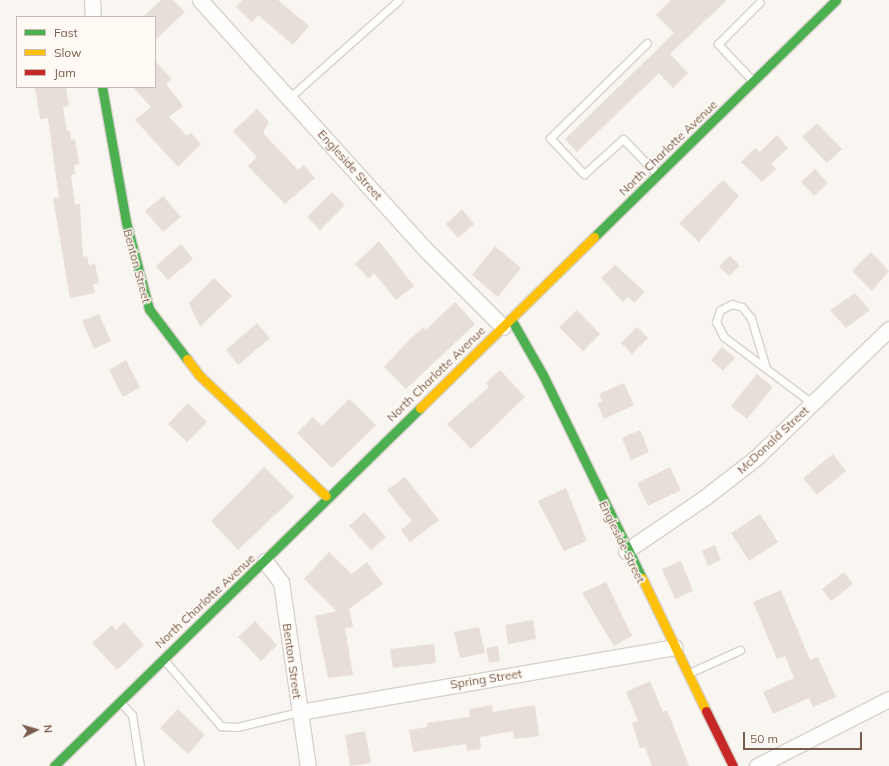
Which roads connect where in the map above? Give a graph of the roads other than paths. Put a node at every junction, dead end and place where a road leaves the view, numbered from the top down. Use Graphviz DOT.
graph roads {
  1 [pos="92,0"];
  2 [pos="200,0"];
  3 [pos="399,0"];
  4 [pos="836,0"];
  5 [pos="760,2"];
  6 [pos="93,16"];
  7 [pos="647,44"];
  8 [pos="754,81"];
  9 [pos="102,88"];
  10 [pos="289,98"];
  11 [pos="658,174"];
  12 [pos="507,323"];
  13 [pos="889,329"];
  14 [pos="766,368"];
  15 [pos="812,403"];
  16 [pos="326,496"];
  17 [pos="626,551"];
  18 [pos="265,561"];
  19 [pos="674,647"];
  20 [pos="740,650"];
  21 [pos="162,658"];
  22 [pos="687,673"];
  23 [pos="889,699"];
  24 [pos="119,702"];
  25 [pos="299,712"];
  26 [pos="54,766"];
  27 [pos="140,766"];
  28 [pos="308,766"];
  29 [pos="733,766"];
  30 [pos="757,766"];
  1 -- 6 [label="street"];
  2 -- 10 [label="street, Engleside Street"];
  3 -- 10 [label="lane"];
  4 -- 8 [label="main road, North Charlotte Avenue"];
  5 -- 8 [label="lane"];
  7 -- 11 [label="lane"];
  8 -- 11 [label="main road, North Charlotte Avenue"];
  9 -- 16 [label="main road, Benton Street"];
  10 -- 12 [label="street, Engleside Street"];
  11 -- 12 [label="main road, North Charlotte Avenue"];
  12 -- 16 [label="main road, North Charlotte Avenue"];
  12 -- 17 [label="main road, Engleside Street"];
  13 -- 15 [label="street, McDonald Street"];
  14 -- 14 [label="lane"];
  14 -- 15 [label="lane"];
  15 -- 17 [label="street, McDonald Street"];
  16 -- 18 [label="main road, North Charlotte Avenue"];
  17 -- 19 [label="main road, Engleside Street"];
  18 -- 21 [label="main road, North Charlotte Avenue"];
  18 -- 25 [label="street, Benton Street"];
  19 -- 22 [label="main road, Engleside Street"];
  19 -- 25 [label="street, Spring Street"];
  20 -- 22 [label="lane"];
  21 -- 24 [label="main road, North Charlotte Avenue"];
  21 -- 25 [label="lane"];
  22 -- 29 [label="main road, Engleside Street"];
  23 -- 30 [label="street"];
  24 -- 26 [label="main road, North Charlotte Avenue"];
  24 -- 27 [label="lane"];
  25 -- 28 [label="street, Benton Street"];
}
